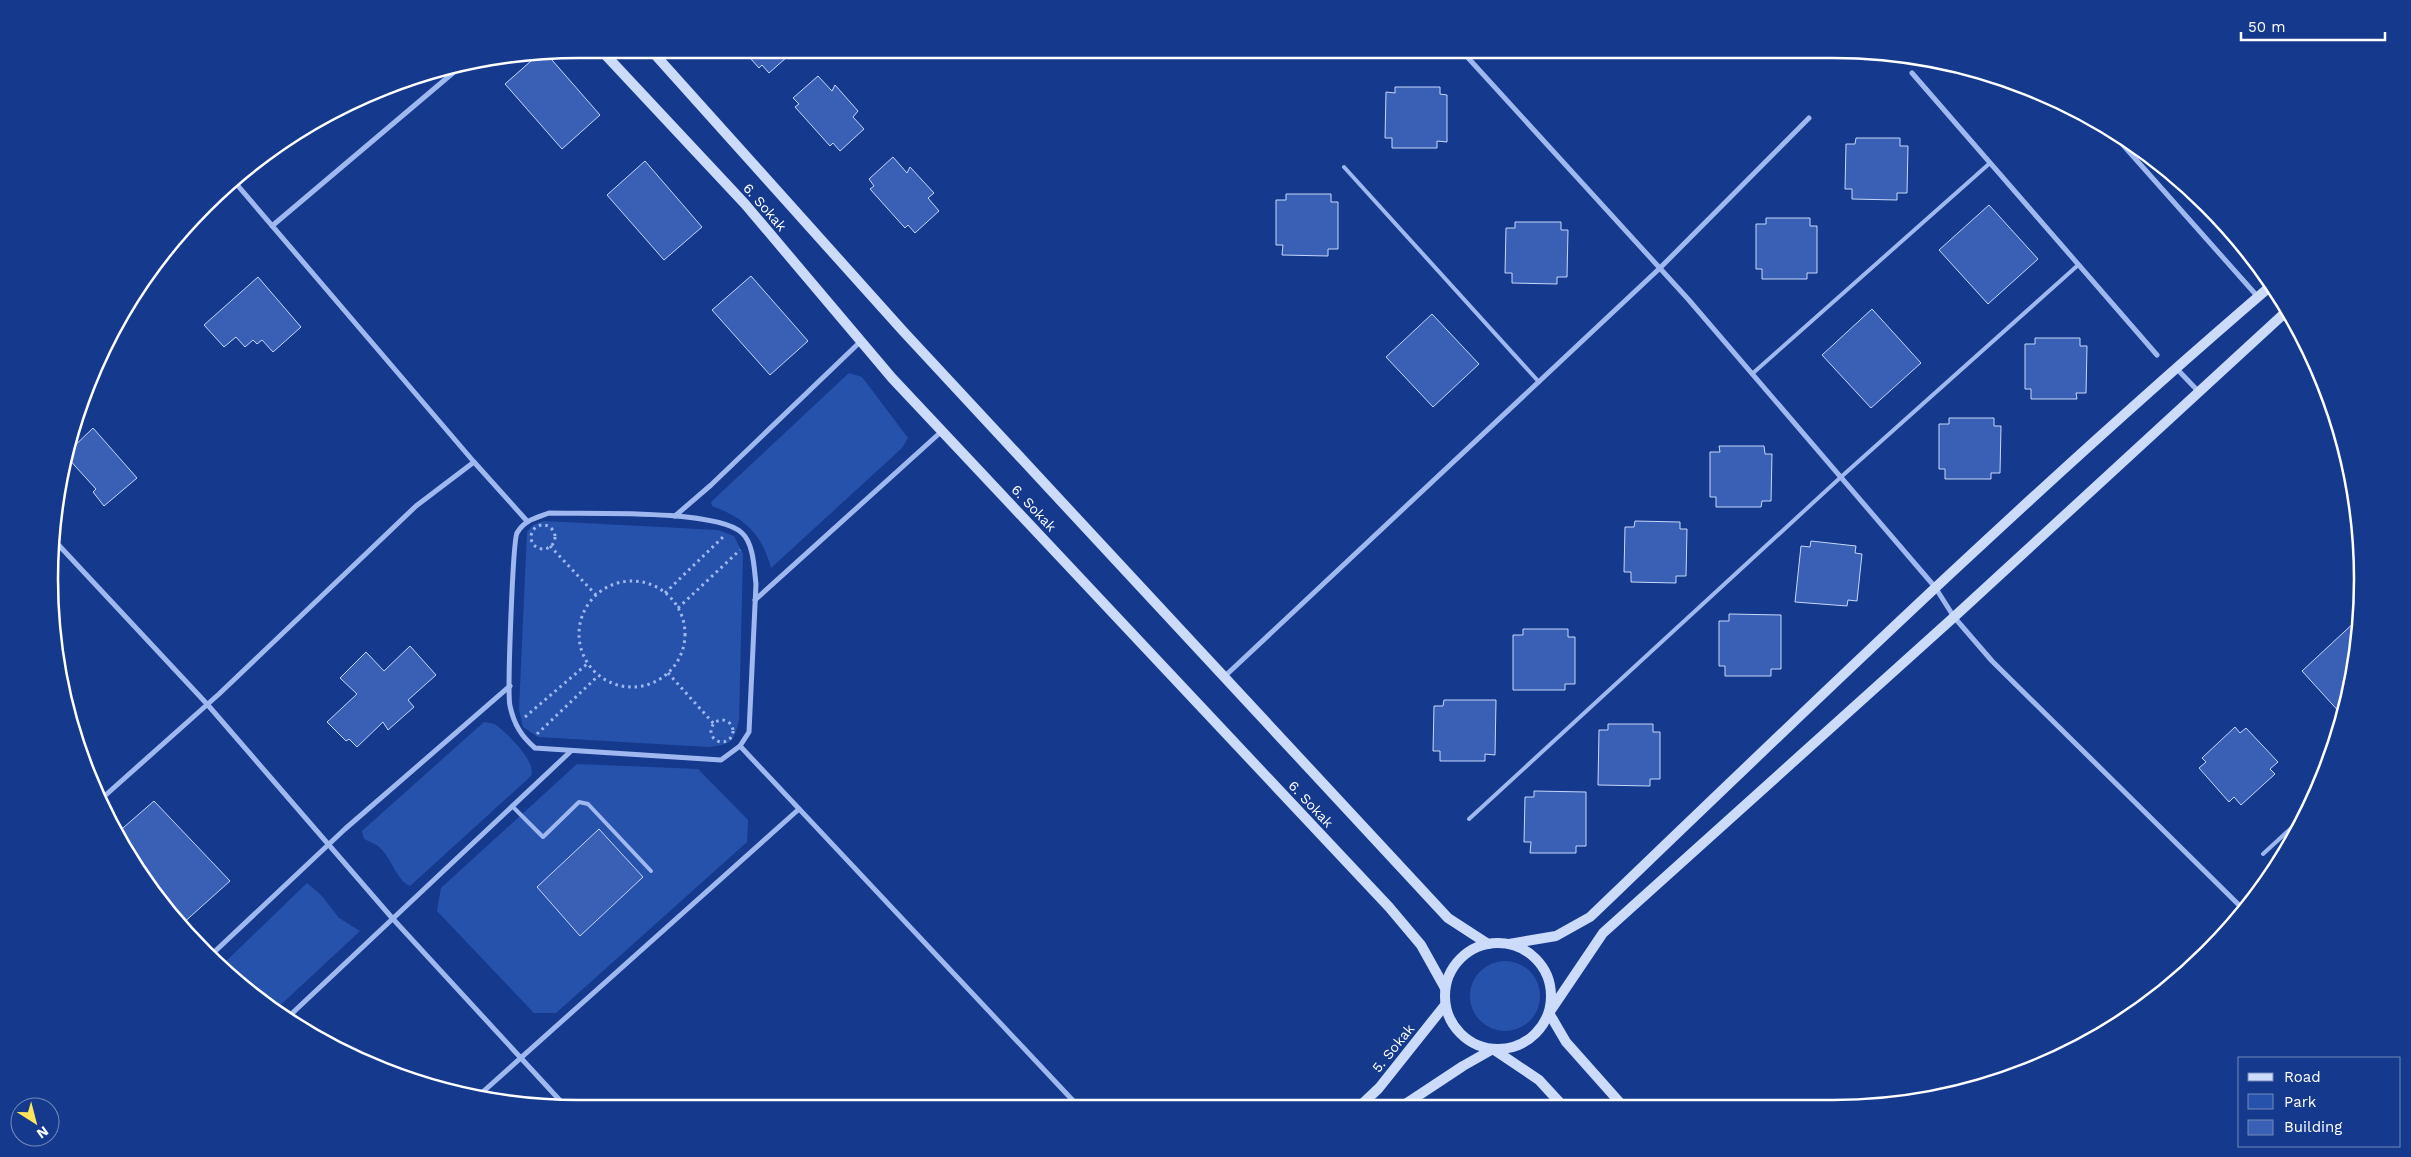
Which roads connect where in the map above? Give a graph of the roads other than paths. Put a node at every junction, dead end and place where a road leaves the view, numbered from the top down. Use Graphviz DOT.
graph roads {
  1 [pos="608,58"];
  2 [pos="658,58"];
  3 [pos="1468,58"];
  4 [pos="453,73"];
  5 [pos="1912,73"];
  6 [pos="1809,118"];
  7 [pos="2125,147"];
  8 [pos="1990,163"];
  9 [pos="1344,167"];
  10 [pos="237,185"];
  11 [pos="272,226"];
  12 [pos="2078,266"];
  13 [pos="1660,268"];
  14 [pos="2266,290"];
  15 [pos="2258,297"];
  16 [pos="2282,315"];
  17 [pos="861,341"];
  18 [pos="2157,356"];
  19 [pos="2176,368"];
  20 [pos="1752,374"];
  21 [pos="1539,382"];
  22 [pos="2200,392"];
  23 [pos="942,431"];
  24 [pos="474,462"];
  25 [pos="1840,477"];
  26 [pos="674,516"];
  27 [pos="527,521"];
  28 [pos="59,545"];
  29 [pos="1935,587"];
  30 [pos="755,600"];
  31 [pos="1954,617"];
  32 [pos="1224,677"];
  33 [pos="510,686"];
  34 [pos="207,704"];
  35 [pos="740,746"];
  36 [pos="570,751"];
  37 [pos="105,796"];
  38 [pos="512,806"];
  39 [pos="798,809"];
  40 [pos="1469,819"];
  41 [pos="2288,831"];
  42 [pos="328,845"];
  43 [pos="2263,854"];
  44 [pos="651,871"];
  45 [pos="2239,905"];
  46 [pos="393,919"];
  47 [pos="1488,944"];
  48 [pos="1510,944"];
  49 [pos="215,951"];
  50 [pos="1445,988"];
  51 [pos="1445,1005"];
  52 [pos="1549,1013"];
  53 [pos="292,1014"];
  54 [pos="1493,1050"];
  55 [pos="520,1057"];
  56 [pos="484,1090"];
  57 [pos="559,1099"];
  58 [pos="1073,1100"];
  59 [pos="1366,1100"];
  60 [pos="1412,1100"];
  61 [pos="1557,1100"];
  62 [pos="1618,1100"];
  1 -- 17 [label="street, 6. Sokak"];
  2 -- 32 [label="street, 6. Sokak"];
  3 -- 13 [label="street"];
  4 -- 11 [label="street"];
  5 -- 8 [label="street"];
  6 -- 13 [label="street"];
  7 -- 15 [label="street"];
  8 -- 12 [label="street"];
  8 -- 20 [label="lane"];
  9 -- 21 [label="lane"];
  10 -- 11 [label="street"];
  11 -- 24 [label="street"];
  12 -- 18 [label="street"];
  12 -- 25 [label="lane"];
  13 -- 20 [label="street"];
  13 -- 21 [label="street"];
  14 -- 15 [label="street"];
  15 -- 19 [label="street"];
  16 -- 22 [label="street"];
  17 -- 23 [label="street, 6. Sokak"];
  17 -- 26 [label="street"];
  19 -- 22 [label="street"];
  19 -- 29 [label="street"];
  20 -- 25 [label="street"];
  21 -- 32 [label="street"];
  22 -- 31 [label="street"];
  23 -- 30 [label="street"];
  23 -- 50 [label="street, 6. Sokak"];
  24 -- 27 [label="street"];
  24 -- 34 [label="street"];
  25 -- 29 [label="street"];
  25 -- 40 [label="lane"];
  26 -- 27 [label="street"];
  26 -- 30 [label="street"];
  27 -- 33 [label="street"];
  28 -- 34 [label="street"];
  29 -- 31 [label="street"];
  29 -- 48 [label="street"];
  30 -- 35 [label="street"];
  31 -- 45 [label="street"];
  31 -- 52 [label="street"];
  32 -- 47 [label="street, 6. Sokak"];
  33 -- 36 [label="street"];
  33 -- 42 [label="street"];
  34 -- 37 [label="street"];
  34 -- 42 [label="street"];
  35 -- 36 [label="street"];
  35 -- 39 [label="street"];
  36 -- 38 [label="street"];
  38 -- 44 [label="lane"];
  38 -- 46 [label="street"];
  39 -- 55 [label="street"];
  39 -- 58 [label="street"];
  41 -- 43 [label="lane"];
  42 -- 46 [label="street"];
  42 -- 49 [label="street"];
  46 -- 53 [label="street"];
  46 -- 55 [label="street"];
  47 -- 48 [label="street"];
  47 -- 50 [label="street"];
  48 -- 52 [label="street"];
  50 -- 51 [label="street"];
  51 -- 54 [label="street"];
  51 -- 59 [label="street, 5. Sokak"];
  52 -- 54 [label="street"];
  52 -- 62 [label="street"];
  54 -- 60 [label="street"];
  54 -- 61 [label="street"];
  55 -- 56 [label="street"];
  55 -- 57 [label="street"];
}
